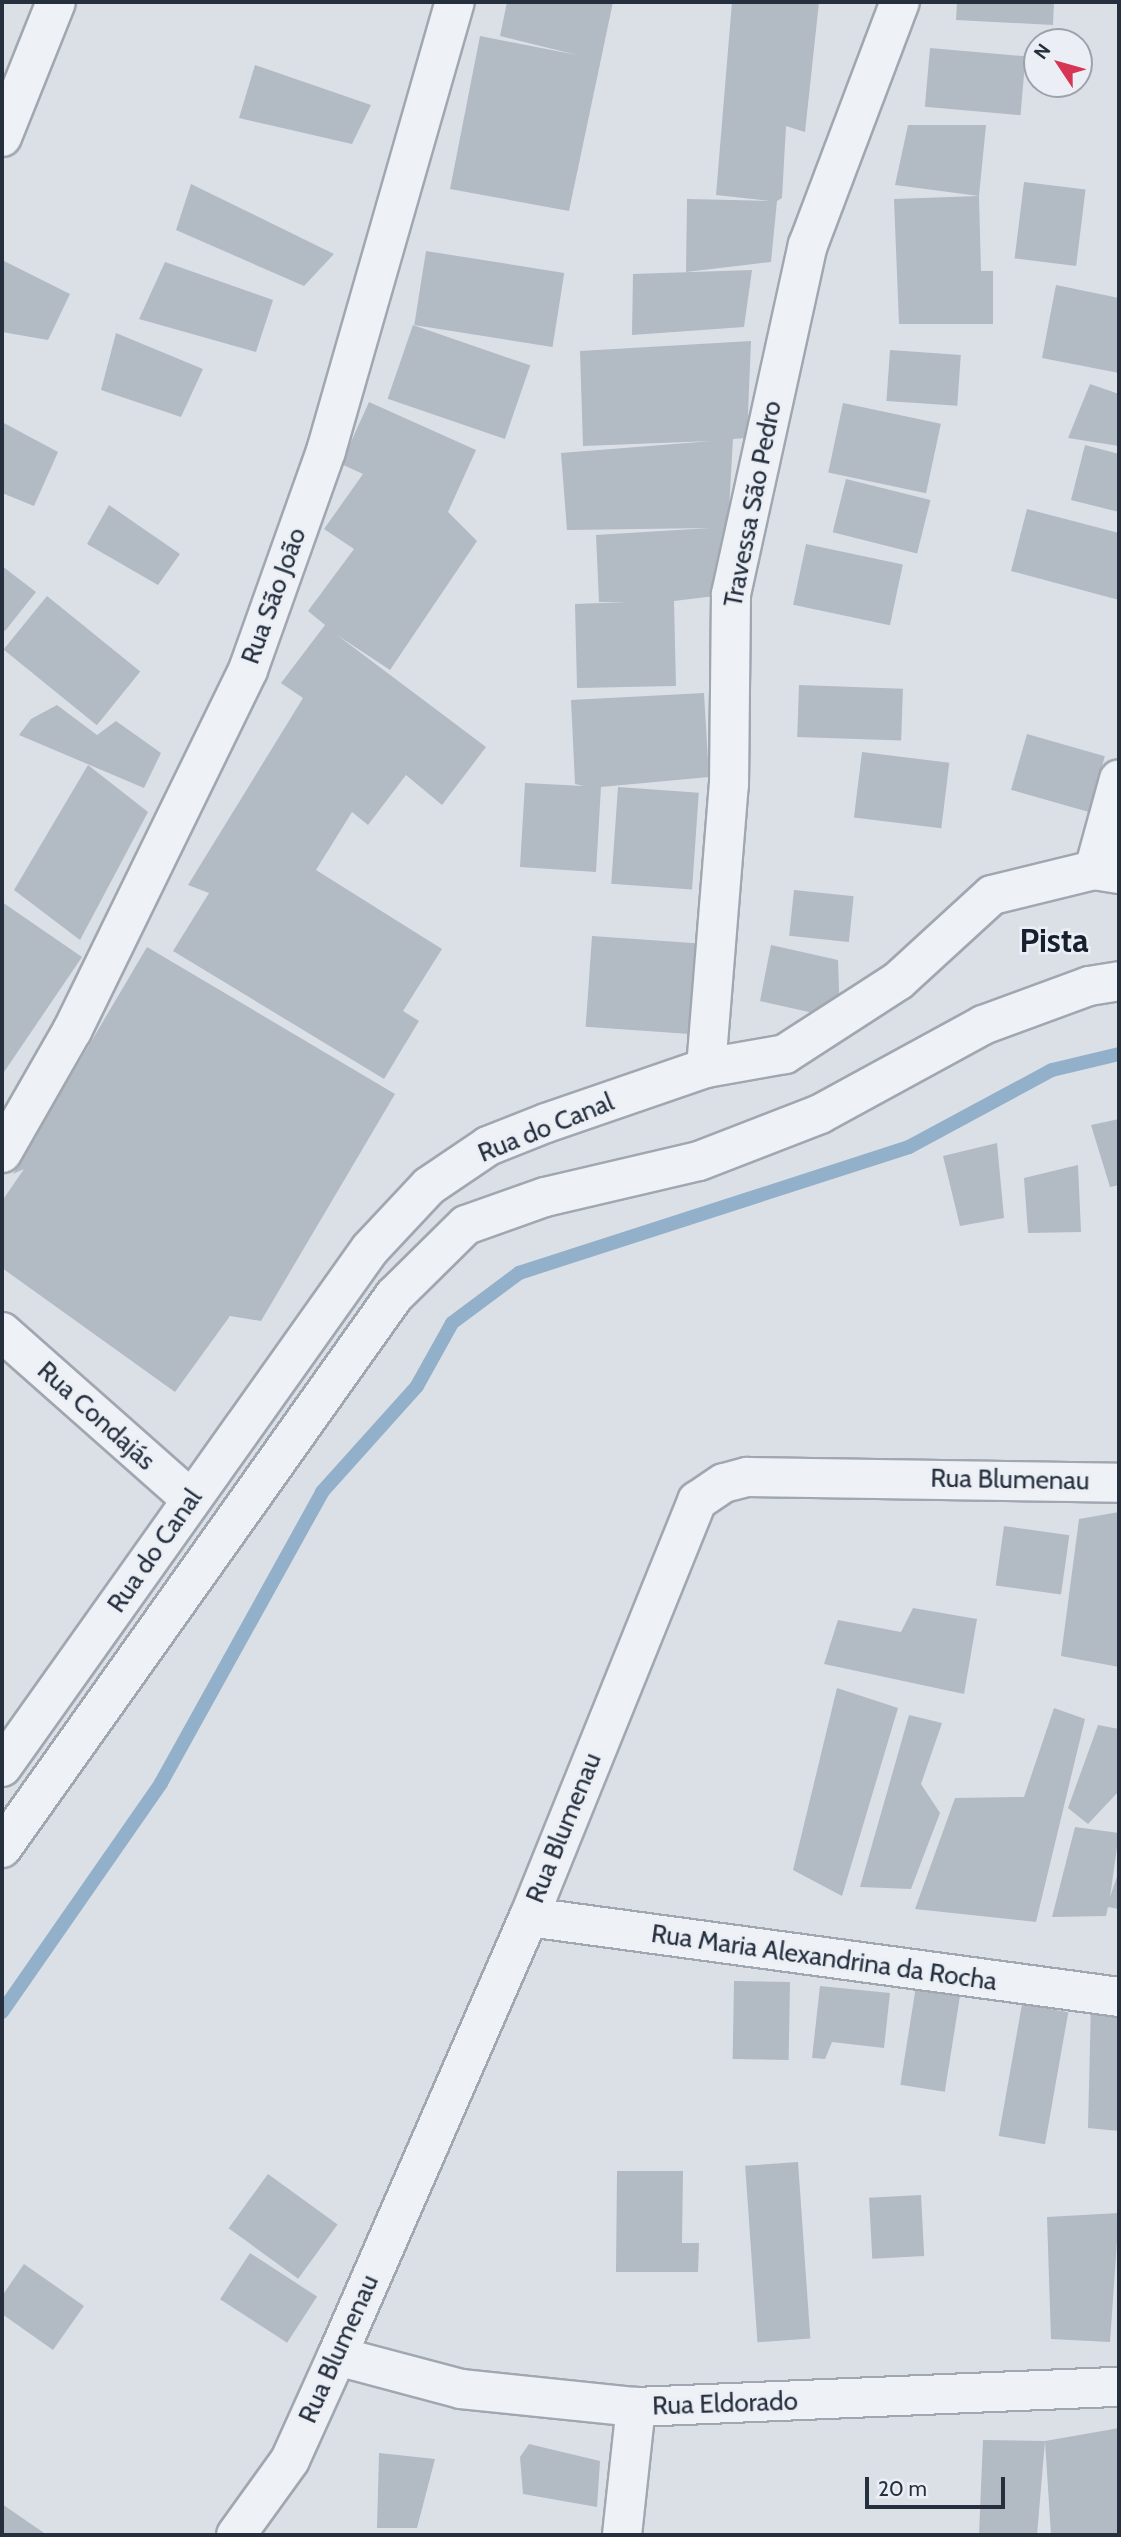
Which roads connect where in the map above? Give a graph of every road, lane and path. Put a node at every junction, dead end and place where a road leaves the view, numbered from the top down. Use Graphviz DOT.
graph roads {
  1 [pos="56,2"];
  2 [pos="456,2"];
  3 [pos="900,2"];
  4 [pos="2,137"];
  5 [pos="1119,779"];
  6 [pos="1107,872"];
  7 [pos="1119,981"];
  8 [pos="706,1069"];
  9 [pos="2,1153"];
  10 [pos="2,1332"];
  11 [pos="1119,1483"];
  12 [pos="191,1499"];
  13 [pos="2,1767"];
  14 [pos="2,1848"];
  15 [pos="529,1917"];
  16 [pos="1119,1997"];
  17 [pos="337,2356"];
  18 [pos="1119,2387"];
  19 [pos="636,2407"];
  20 [pos="236,2535"];
  21 [pos="622,2535"];
  1 -- 4 [label="street"];
  2 -- 9 [label="street, Rua São João"];
  3 -- 8 [label="street, Travessa São Pedro"];
  5 -- 6 [label="street"];
  6 -- 8 [label="street, Rua do Canal"];
  7 -- 14 [label="street, Rua do Canal"];
  8 -- 12 [label="street, Rua do Canal"];
  10 -- 12 [label="street, Rua Condajás"];
  11 -- 15 [label="street, Rua Blumenau"];
  12 -- 13 [label="street, Rua do Canal"];
  15 -- 16 [label="street, Rua Maria Alexandrina da Rocha"];
  15 -- 17 [label="street, Rua Blumenau"];
  17 -- 19 [label="street, Rua Eldorado"];
  17 -- 20 [label="street, Rua Blumenau"];
  18 -- 19 [label="street, Rua Eldorado"];
  19 -- 21 [label="street"];
}
